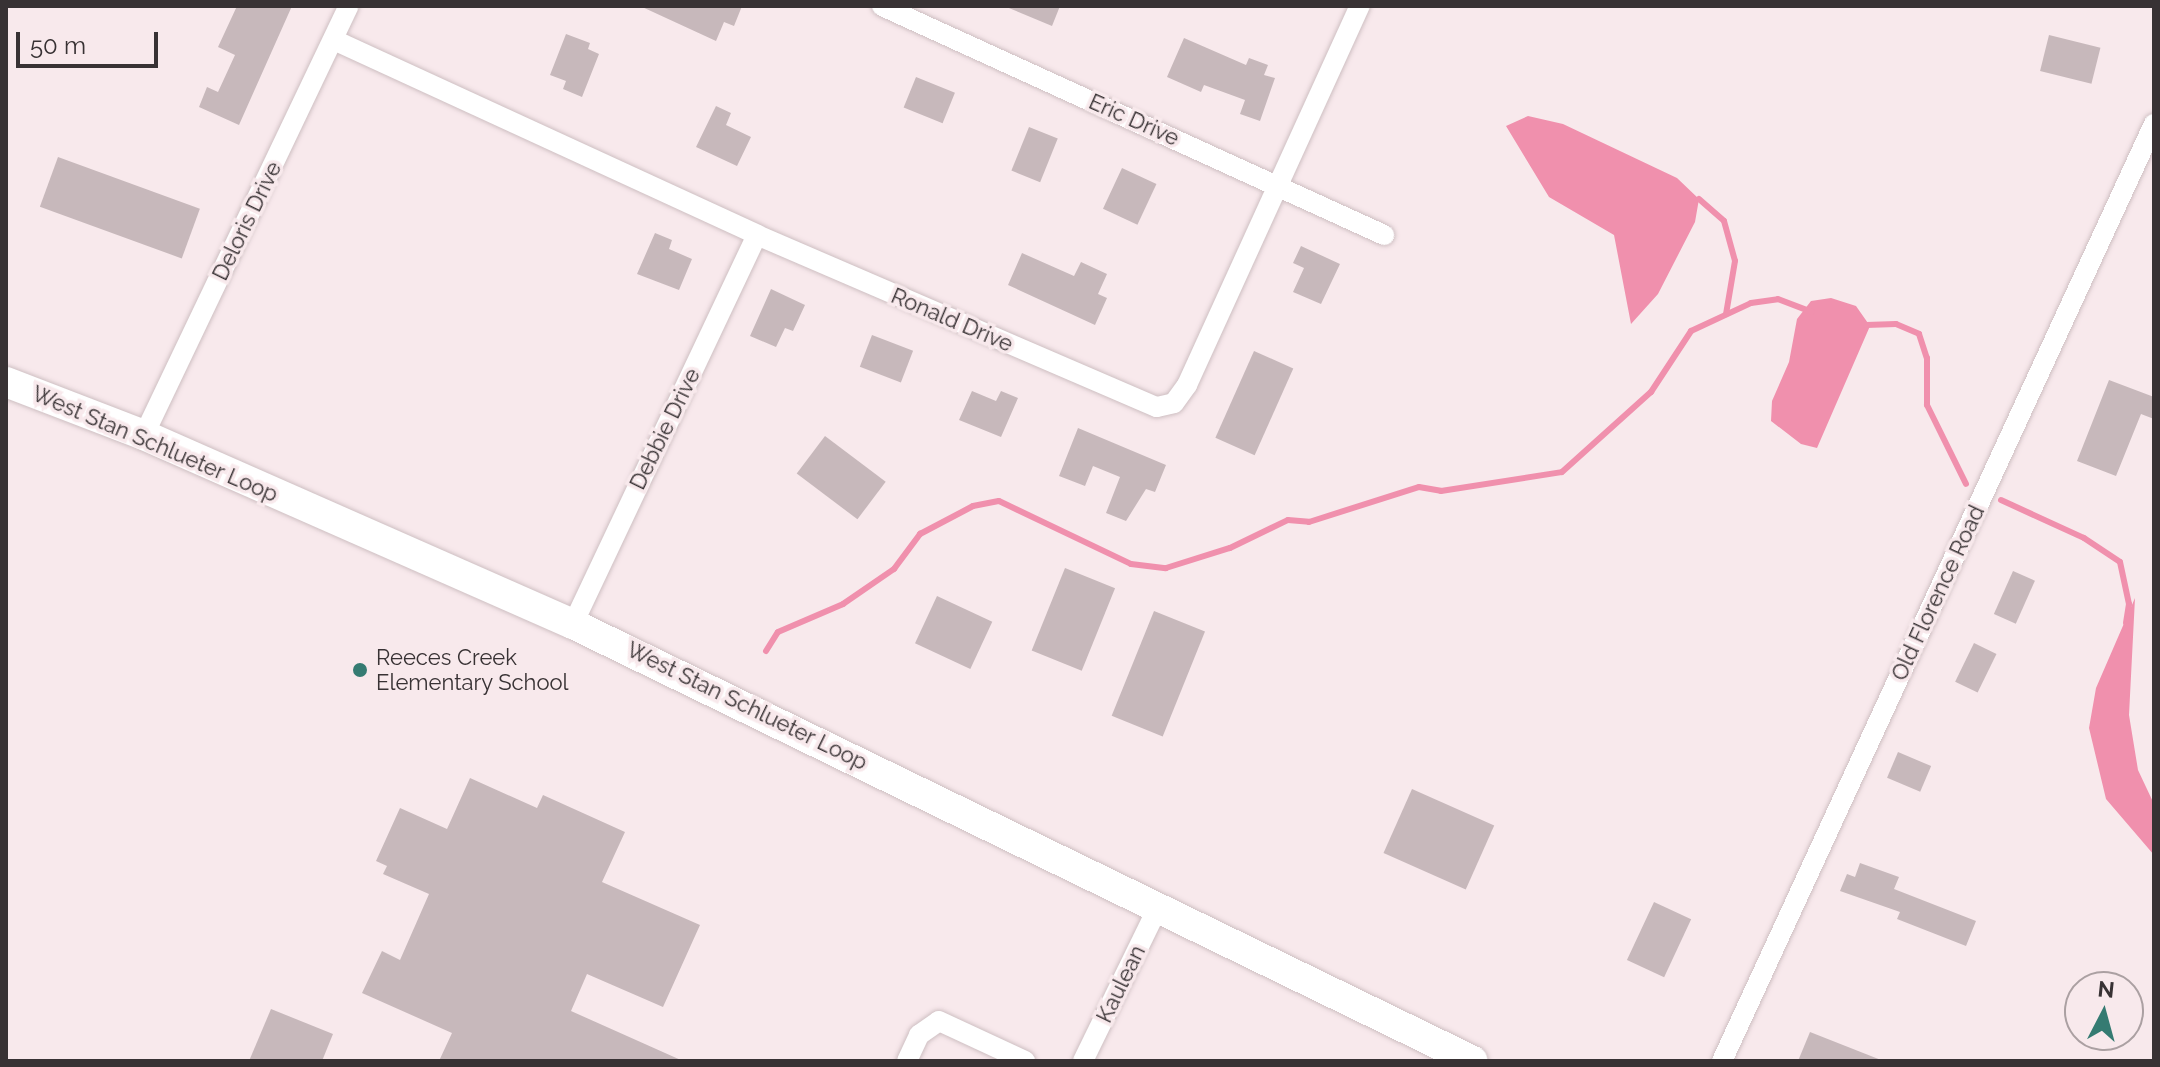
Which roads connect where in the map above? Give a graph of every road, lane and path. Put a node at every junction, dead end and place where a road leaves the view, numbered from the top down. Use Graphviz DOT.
graph roads {
  1 [pos="349,6"];
  2 [pos="882,6"];
  3 [pos="1360,6"];
  4 [pos="334,40"];
  5 [pos="2154,124"];
  6 [pos="1277,185"];
  7 [pos="757,235"];
  8 [pos="1384,235"];
  9 [pos="6,382"];
  10 [pos="144,435"];
  11 [pos="573,624"];
  12 [pos="1158,907"];
  13 [pos="907,1061"];
  14 [pos="1025,1061"];
  15 [pos="1083,1061"];
  16 [pos="1473,1061"];
  17 [pos="1722,1061"];
  1 -- 4 [label="street, Deloris Drive"];
  2 -- 6 [label="street, Eric Drive"];
  3 -- 6 [label="street, Ronald Drive"];
  4 -- 7 [label="street, Ronald Drive"];
  4 -- 10 [label="street, Deloris Drive"];
  5 -- 17 [label="street, Old Florence Road"];
  6 -- 7 [label="street, Ronald Drive"];
  6 -- 8 [label="street, Eric Drive"];
  7 -- 11 [label="street, Debbie Drive"];
  9 -- 10 [label="main road, West Stan Schlueter Loop"];
  10 -- 11 [label="main road, West Stan Schlueter Loop"];
  11 -- 12 [label="main road, West Stan Schlueter Loop"];
  12 -- 15 [label="street, Kaulean"];
  12 -- 16 [label="main road, West Stan Schlueter Loop"];
  13 -- 14 [label="street"];
}
